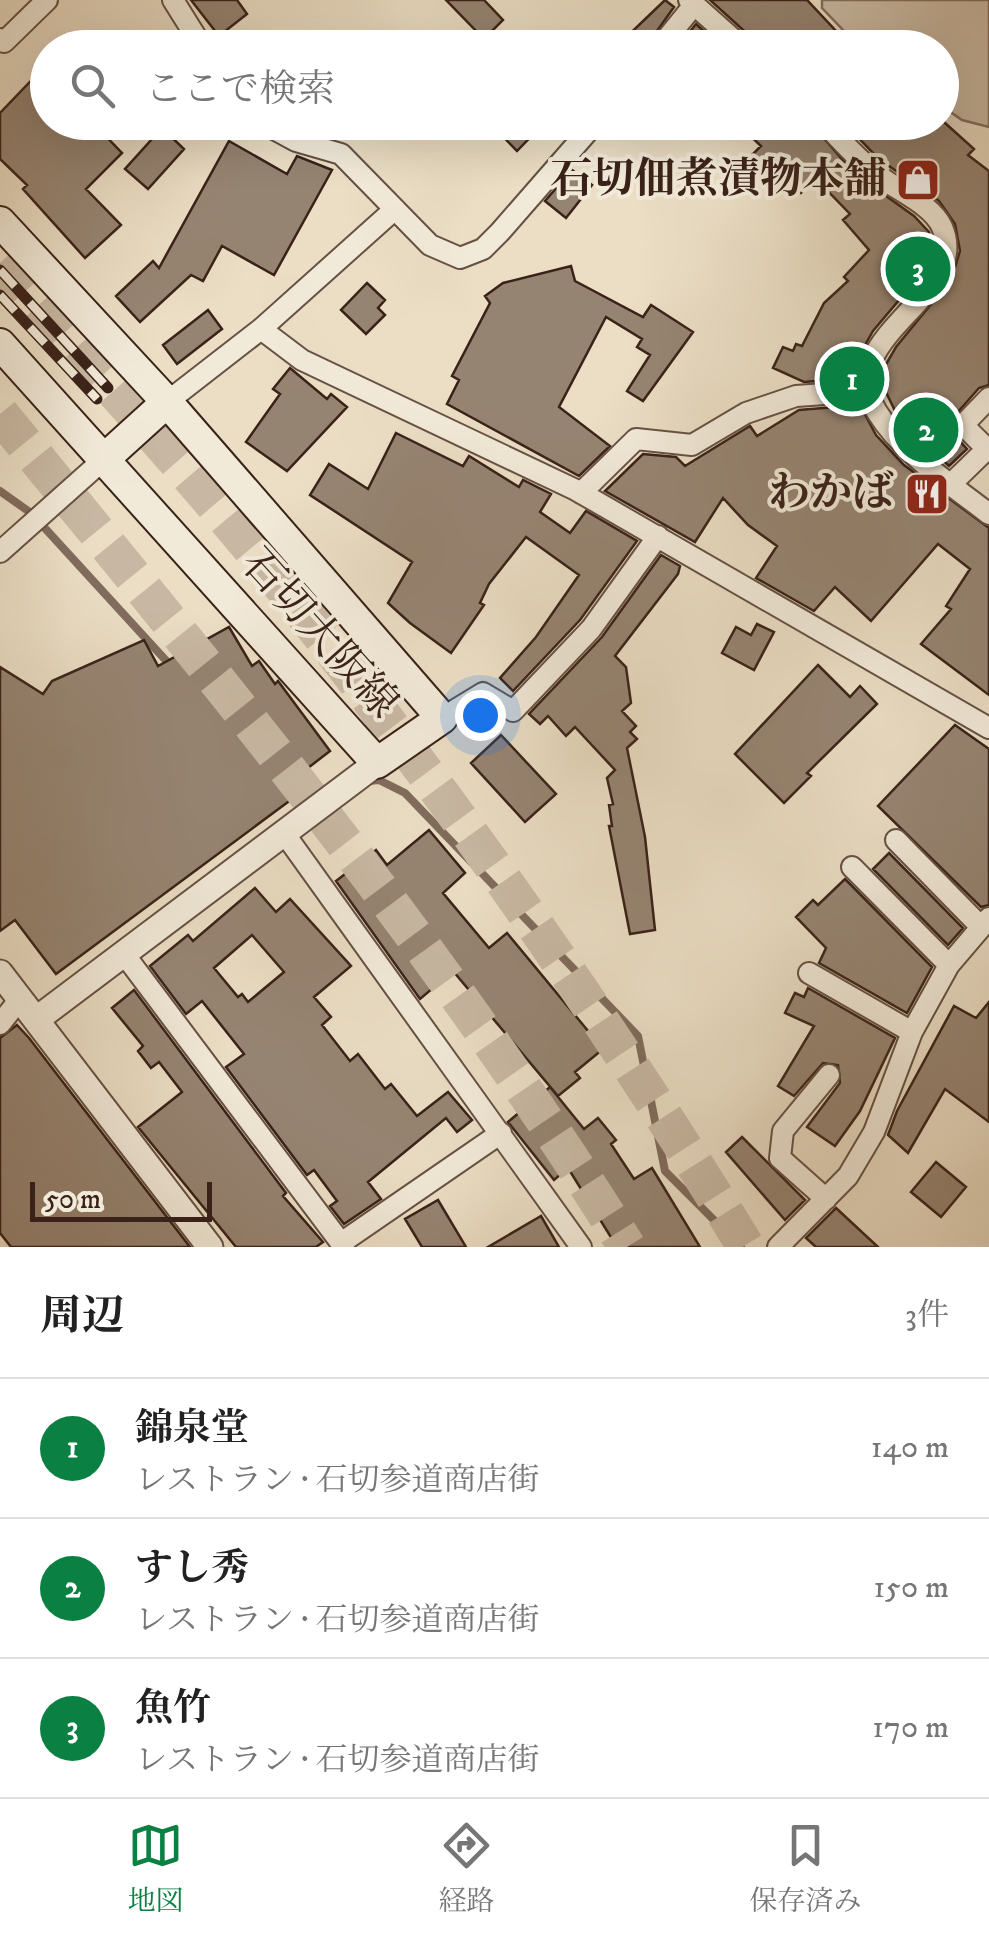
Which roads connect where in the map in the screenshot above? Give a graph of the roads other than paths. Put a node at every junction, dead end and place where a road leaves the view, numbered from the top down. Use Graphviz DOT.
graph roads {
  1 [pos="47,0"];
  2 [pos="173,0"];
  3 [pos="691,3"];
  4 [pos="191,30"];
  5 [pos="672,30"];
  6 [pos="722,30"];
  7 [pos="0,39"];
  8 [pos="294,140"];
  9 [pos="580,140"];
  10 [pos="841,140"];
  11 [pos="395,210"];
  12 [pos="0,222"];
  13 [pos="261,329"];
  14 [pos="0,344"];
  15 [pos="867,391"];
  16 [pos="989,398"];
  17 [pos="166,402"];
  18 [pos="102,461"];
  19 [pos="951,484"];
  20 [pos="581,493"];
  21 [pos="989,514"];
  22 [pos="658,536"];
  23 [pos="0,552"];
  24 [pos="442,718"];
  25 [pos="989,728"];
  26 [pos="377,763"];
  27 [pos="284,833"];
  28 [pos="896,840"];
  29 [pos="852,867"];
  30 [pos="985,923"];
  31 [pos="124,954"];
  32 [pos="949,965"];
  33 [pos="0,973"];
  34 [pos="809,974"];
  35 [pos="28,1009"];
  36 [pos="0,1024"];
  37 [pos="912,1032"];
  38 [pos="829,1075"];
  39 [pos="501,1133"];
  40 [pos="826,1198"];
  41 [pos="342,1245"];
  42 [pos="210,1247"];
  43 [pos="581,1247"];
  44 [pos="778,1247"];
  1 -- 7 [label="street"];
  2 -- 4 [label="street"];
  3 -- 5 [label="street"];
  3 -- 6 [label="street"];
  8 -- 11 [label="street"];
  9 -- 11 [label="street"];
  10 -- 15 [label="street"];
  11 -- 13 [label="street"];
  12 -- 17 [label="main road, 石切大阪線"];
  13 -- 17 [label="street"];
  13 -- 20 [label="street"];
  14 -- 18 [label="main road, 石切大阪線"];
  15 -- 19 [label="street"];
  15 -- 20 [label="street"];
  16 -- 19 [label="street"];
  17 -- 18 [label="main road"];
  17 -- 24 [label="main road, 石切大阪線"];
  18 -- 23 [label="street"];
  18 -- 26 [label="main road, 石切大阪線"];
  19 -- 21 [label="street"];
  20 -- 22 [label="street"];
  22 -- 24 [label="street"];
  22 -- 25 [label="street"];
  24 -- 26 [label="main road, 石切大阪線"];
  26 -- 27 [label="street"];
  27 -- 31 [label="street"];
  27 -- 39 [label="street"];
  28 -- 30 [label="street"];
  29 -- 32 [label="street"];
  30 -- 32 [label="street"];
  31 -- 35 [label="street"];
  31 -- 41 [label="street"];
  32 -- 37 [label="street"];
  33 -- 35 [label="street"];
  34 -- 37 [label="street"];
  35 -- 36 [label="street"];
  35 -- 42 [label="street"];
  37 -- 40 [label="street"];
  38 -- 40 [label="street"];
  39 -- 41 [label="street"];
  39 -- 43 [label="street"];
  40 -- 44 [label="street"];
}
